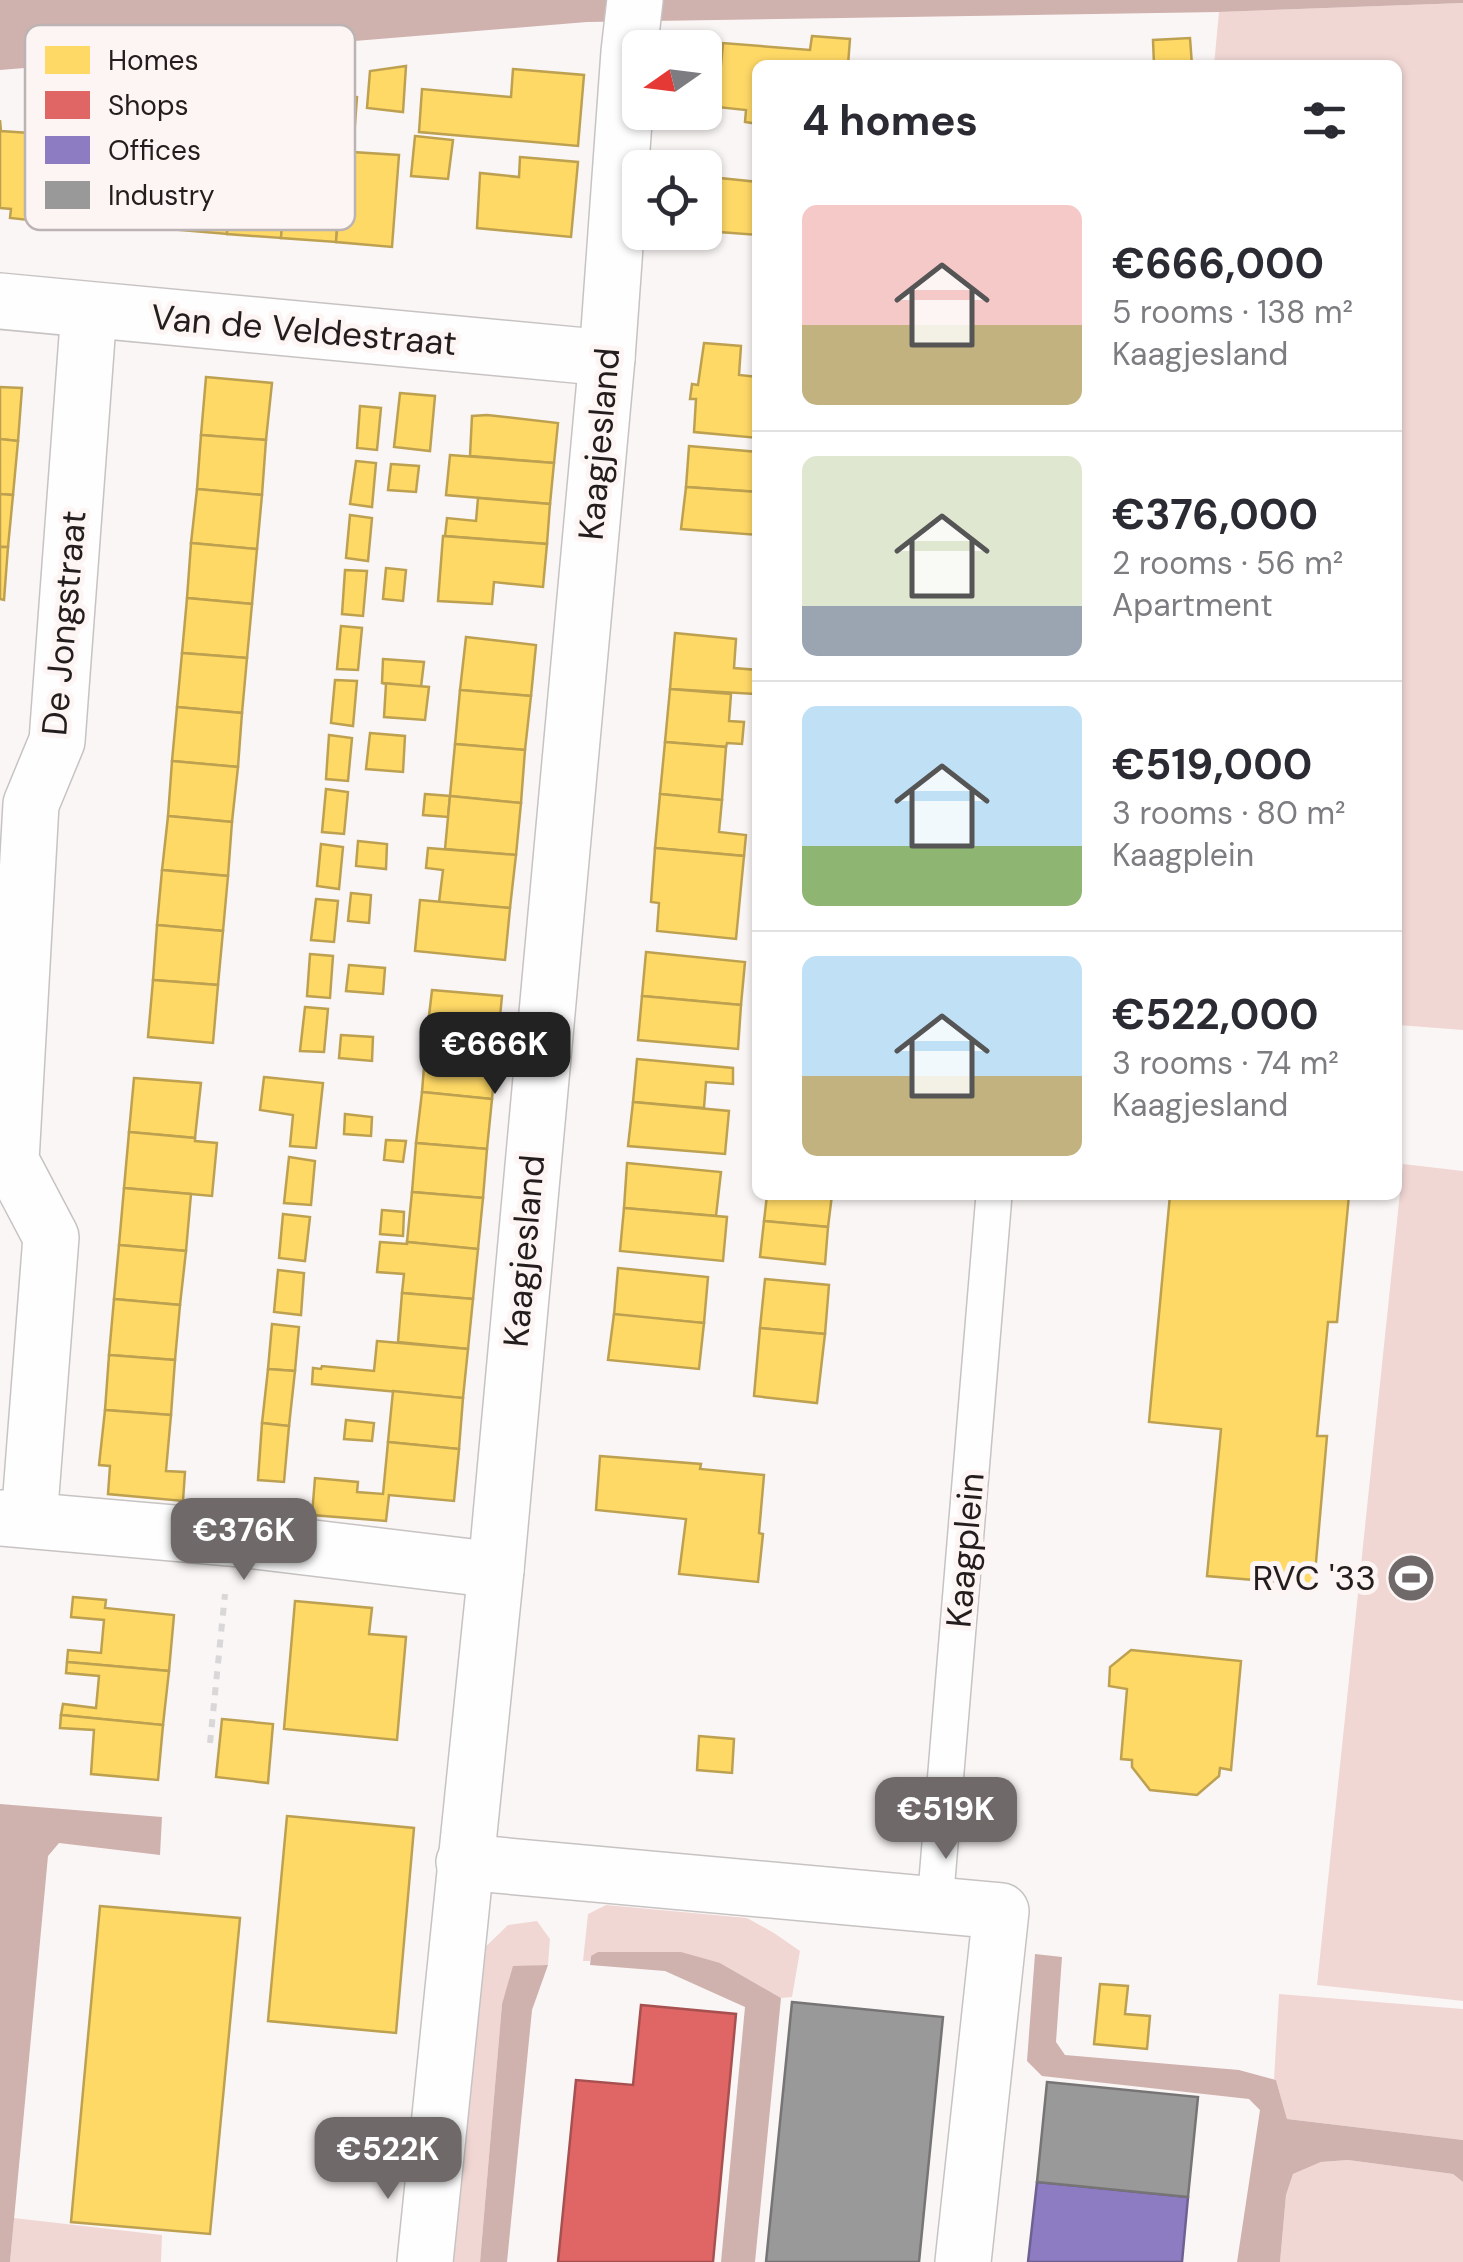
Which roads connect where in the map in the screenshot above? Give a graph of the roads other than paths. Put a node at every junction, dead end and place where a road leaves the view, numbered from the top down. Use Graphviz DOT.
graph roads {
  1 [pos="632,26"];
  2 [pos="0,301"];
  3 [pos="89,310"];
  4 [pos="607,358"];
  5 [pos="994,1200"];
  6 [pos="15,1519"];
  7 [pos="496,1570"];
  8 [pos="464,1862"];
  9 [pos="935,1904"];
  10 [pos="425,2262"];
  11 [pos="963,2262"];
  1 -- 4 [label="street, Kaagjesland"];
  2 -- 3 [label="street, Van de Veldestraat"];
  3 -- 4 [label="street, Van de Veldestraat"];
  3 -- 6 [label="street, De Jongstraat"];
  4 -- 7 [label="street, Kaagjesland"];
  5 -- 9 [label="lane, Kaagplein"];
  6 -- 7 [label="street"];
  7 -- 8 [label="street, Kaagjesland"];
  8 -- 9 [label="street"];
  8 -- 10 [label="street, Kaagjesland"];
  9 -- 11 [label="street"];
}
